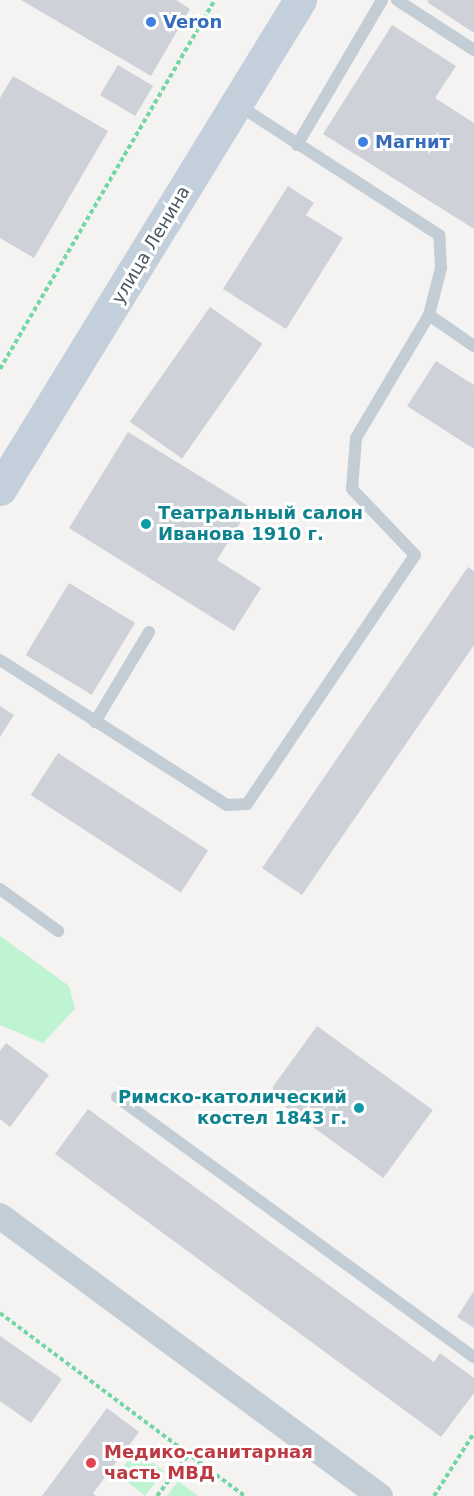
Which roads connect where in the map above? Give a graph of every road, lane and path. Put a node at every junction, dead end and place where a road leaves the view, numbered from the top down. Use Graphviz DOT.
graph roads {
  1 [pos="215,0"];
  2 [pos="382,0"];
  3 [pos="397,0"];
  4 [pos="296,2"];
  5 [pos="474,51"];
  6 [pos="237,105"];
  7 [pos="297,145"];
  8 [pos="429,315"];
  9 [pos="474,346"];
  10 [pos="0,369"];
  11 [pos="0,489"];
  12 [pos="149,632"];
  13 [pos="0,660"];
  14 [pos="95,722"];
  15 [pos="0,889"];
  16 [pos="58,931"];
  17 [pos="117,1097"];
  18 [pos="0,1216"];
  19 [pos="0,1313"];
  20 [pos="474,1357"];
  21 [pos="474,1433"];
  22 [pos="189,1454"];
  23 [pos="157,1496"];
  24 [pos="245,1496"];
  25 [pos="380,1496"];
  26 [pos="434,1496"];
  1 -- 10 [label="path"];
  2 -- 7 [label="lane"];
  3 -- 5 [label="lane"];
  4 -- 6 [label="main road, улица Ленина"];
  6 -- 7 [label="lane"];
  6 -- 11 [label="main road, улица Ленина"];
  7 -- 8 [label="lane"];
  8 -- 9 [label="lane"];
  8 -- 14 [label="lane"];
  12 -- 14 [label="lane"];
  13 -- 14 [label="lane"];
  15 -- 16 [label="lane"];
  17 -- 20 [label="lane"];
  18 -- 25 [label="street"];
  19 -- 22 [label="path"];
  21 -- 26 [label="path"];
  22 -- 23 [label="path"];
  22 -- 24 [label="path"];
}
